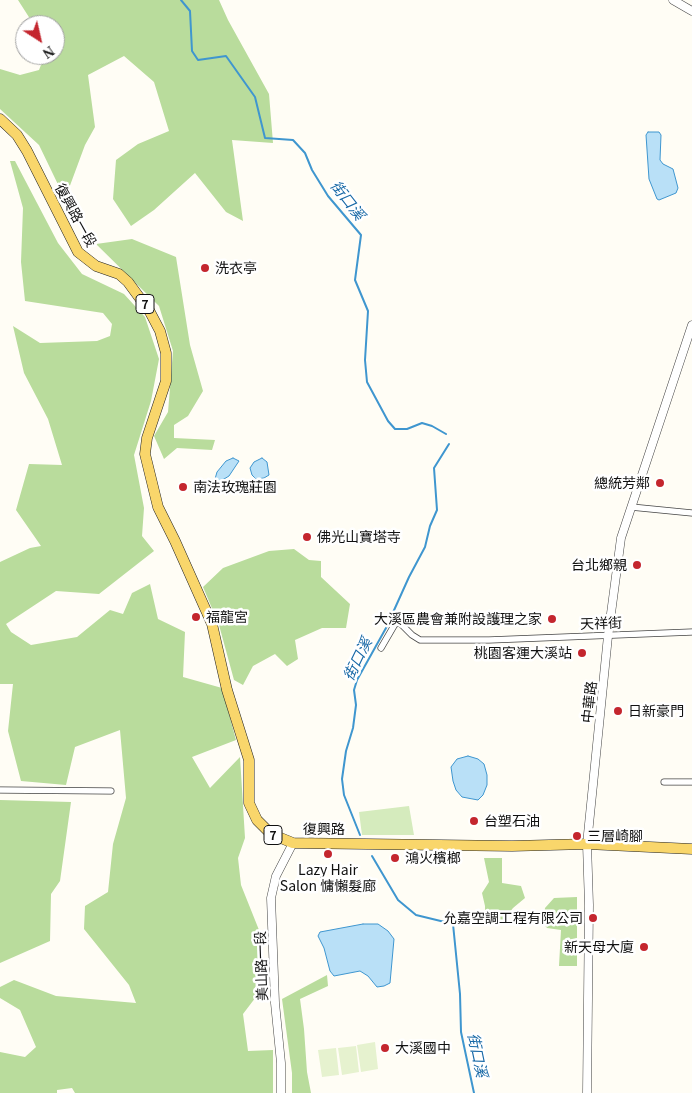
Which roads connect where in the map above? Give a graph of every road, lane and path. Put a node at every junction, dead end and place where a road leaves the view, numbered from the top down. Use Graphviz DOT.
graph roads {
  1 [pos="673,0"];
  2 [pos="692,11"];
  3 [pos="0,119"];
  4 [pos="692,325"];
  5 [pos="631,507"];
  6 [pos="692,513"];
  7 [pos="173,538"];
  8 [pos="692,632"];
  9 [pos="608,636"];
  10 [pos="381,648"];
  11 [pos="664,782"];
  12 [pos="692,782"];
  13 [pos="0,790"];
  14 [pos="111,791"];
  15 [pos="293,843"];
  16 [pos="587,844"];
  17 [pos="692,849"];
  18 [pos="281,1093"];
  19 [pos="587,1093"];
  1 -- 2 [label="street"];
  3 -- 7 [label="main road, 復興路一段 / 7"];
  4 -- 5 [label="street, 中華路"];
  5 -- 6 [label="street"];
  5 -- 9 [label="street, 中華路"];
  7 -- 15 [label="main road, 復興路 / 7"];
  8 -- 9 [label="street, 天祥街"];
  9 -- 10 [label="street, 天祥街"];
  9 -- 16 [label="street, 中華路"];
  11 -- 12 [label="street"];
  13 -- 14 [label="street"];
  15 -- 16 [label="main road, 復興路 / 7"];
  15 -- 18 [label="street, 美山路一段"];
  16 -- 17 [label="main road, 復興路 / 7"];
  16 -- 19 [label="street, 中華路"];
}
